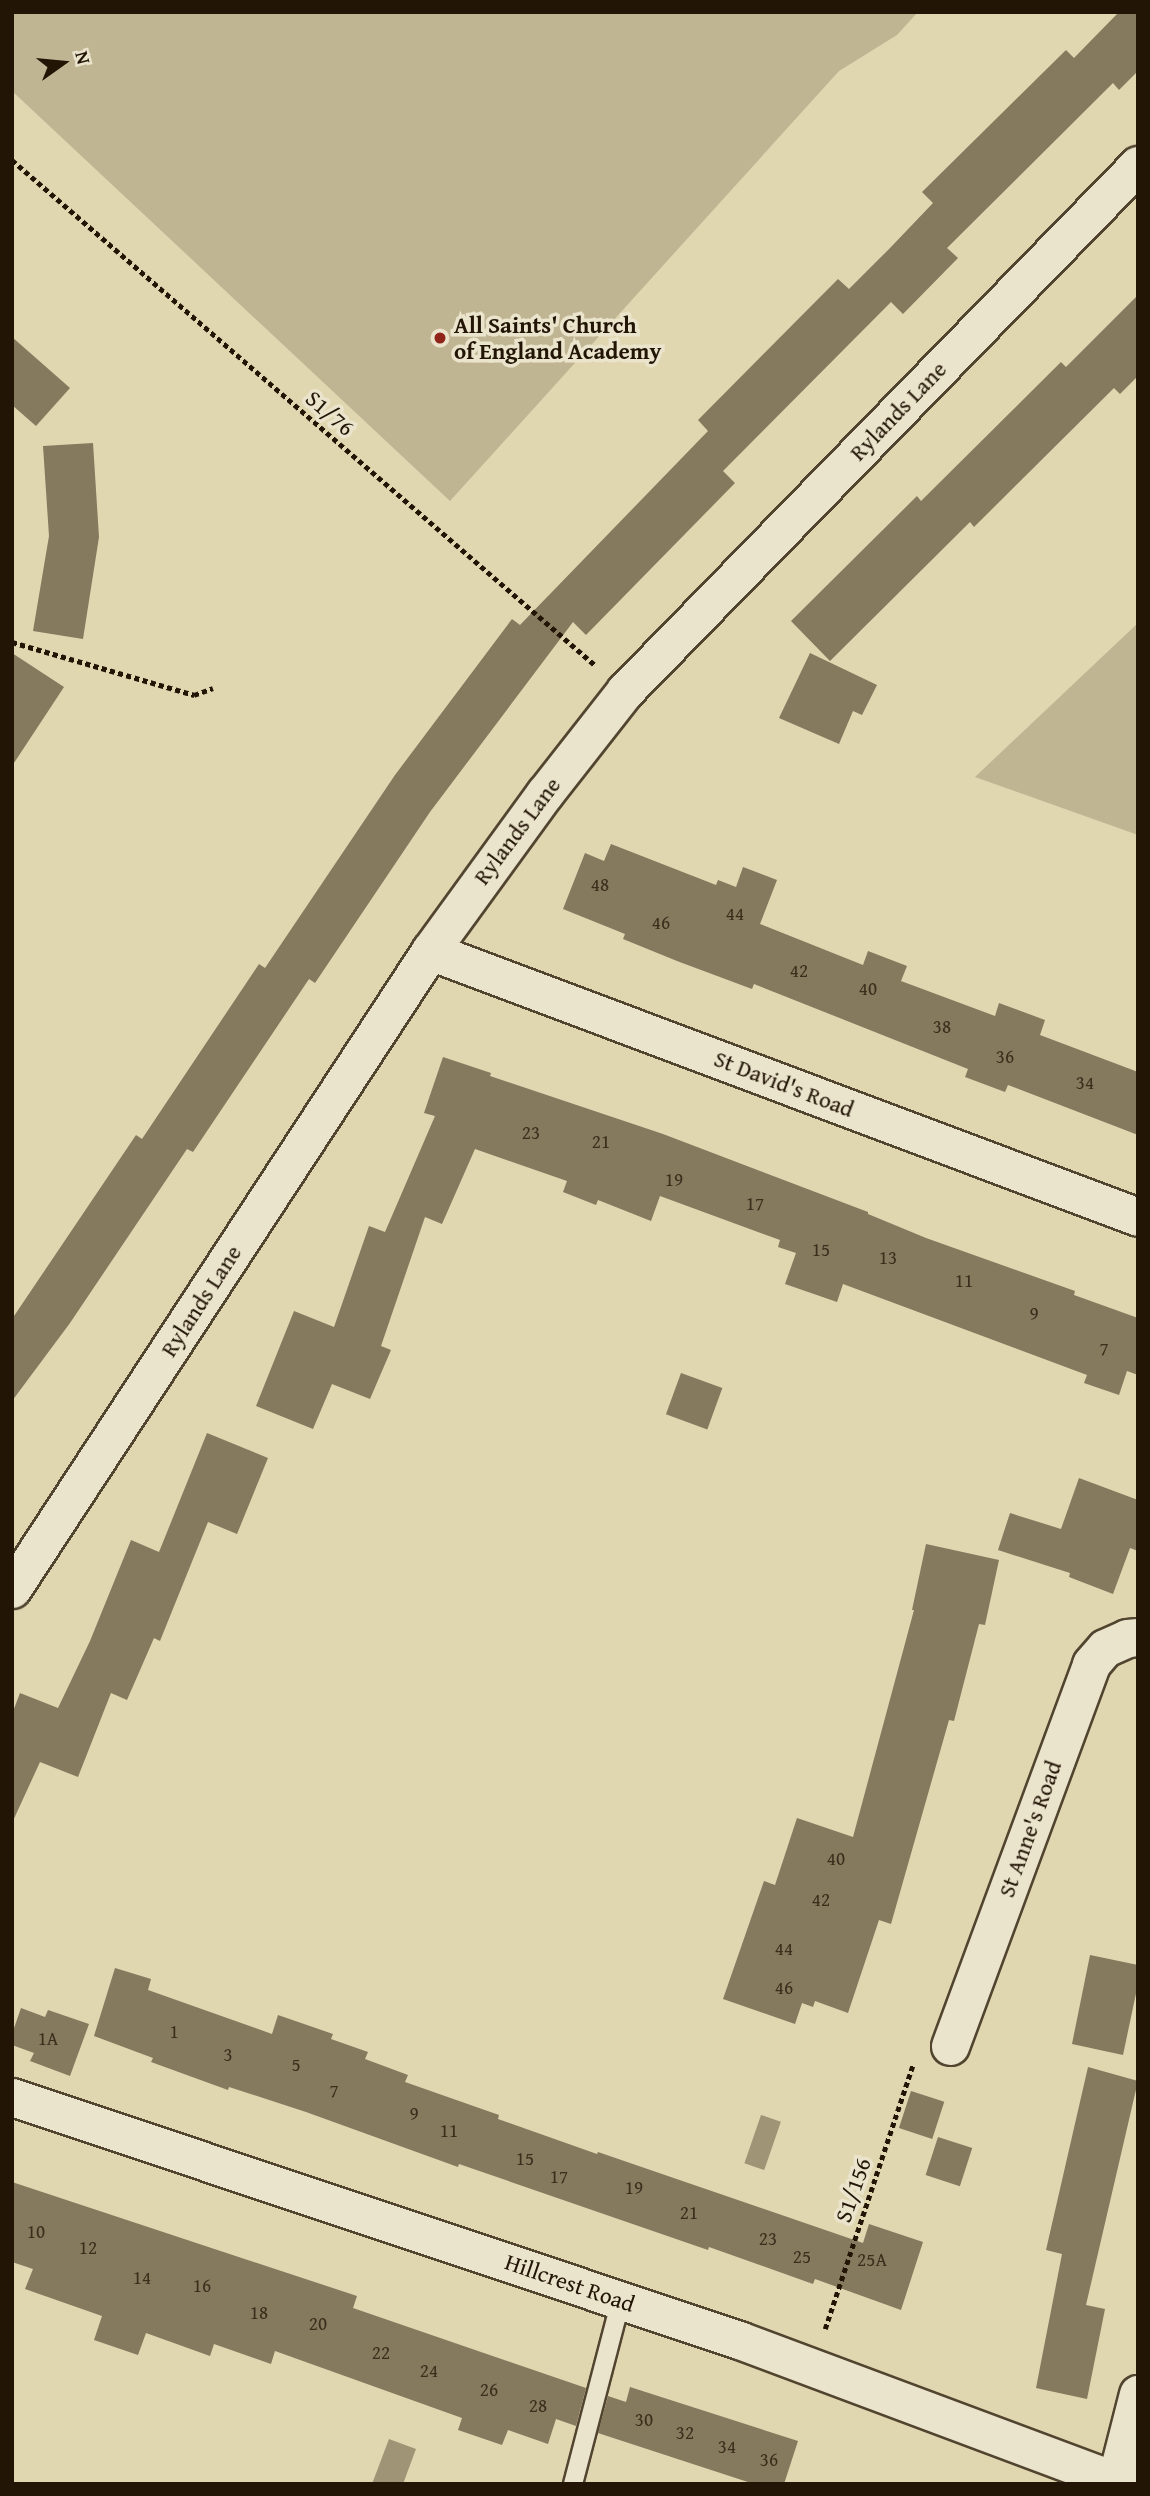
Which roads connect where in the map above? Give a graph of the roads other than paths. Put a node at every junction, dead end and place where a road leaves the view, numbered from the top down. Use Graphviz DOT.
graph roads {
  1 [pos="1138,165"];
  2 [pos="430,951"];
  3 [pos="1138,1217"];
  4 [pos="12,1589"];
  5 [pos="1138,1637"];
  6 [pos="950,2046"];
  7 [pos="12,2097"];
  8 [pos="621,2300"];
  9 [pos="1138,2394"];
  10 [pos="1119,2483"];
  11 [pos="573,2484"];
  1 -- 2 [label="street, Rylands Lane"];
  2 -- 3 [label="street, St David's Road"];
  2 -- 4 [label="street, Rylands Lane"];
  5 -- 6 [label="street, St Anne's Road"];
  7 -- 8 [label="street, Hillcrest Road"];
  8 -- 10 [label="street, Hillcrest Road"];
  8 -- 11 [label="lane"];
  9 -- 10 [label="street"];
}
